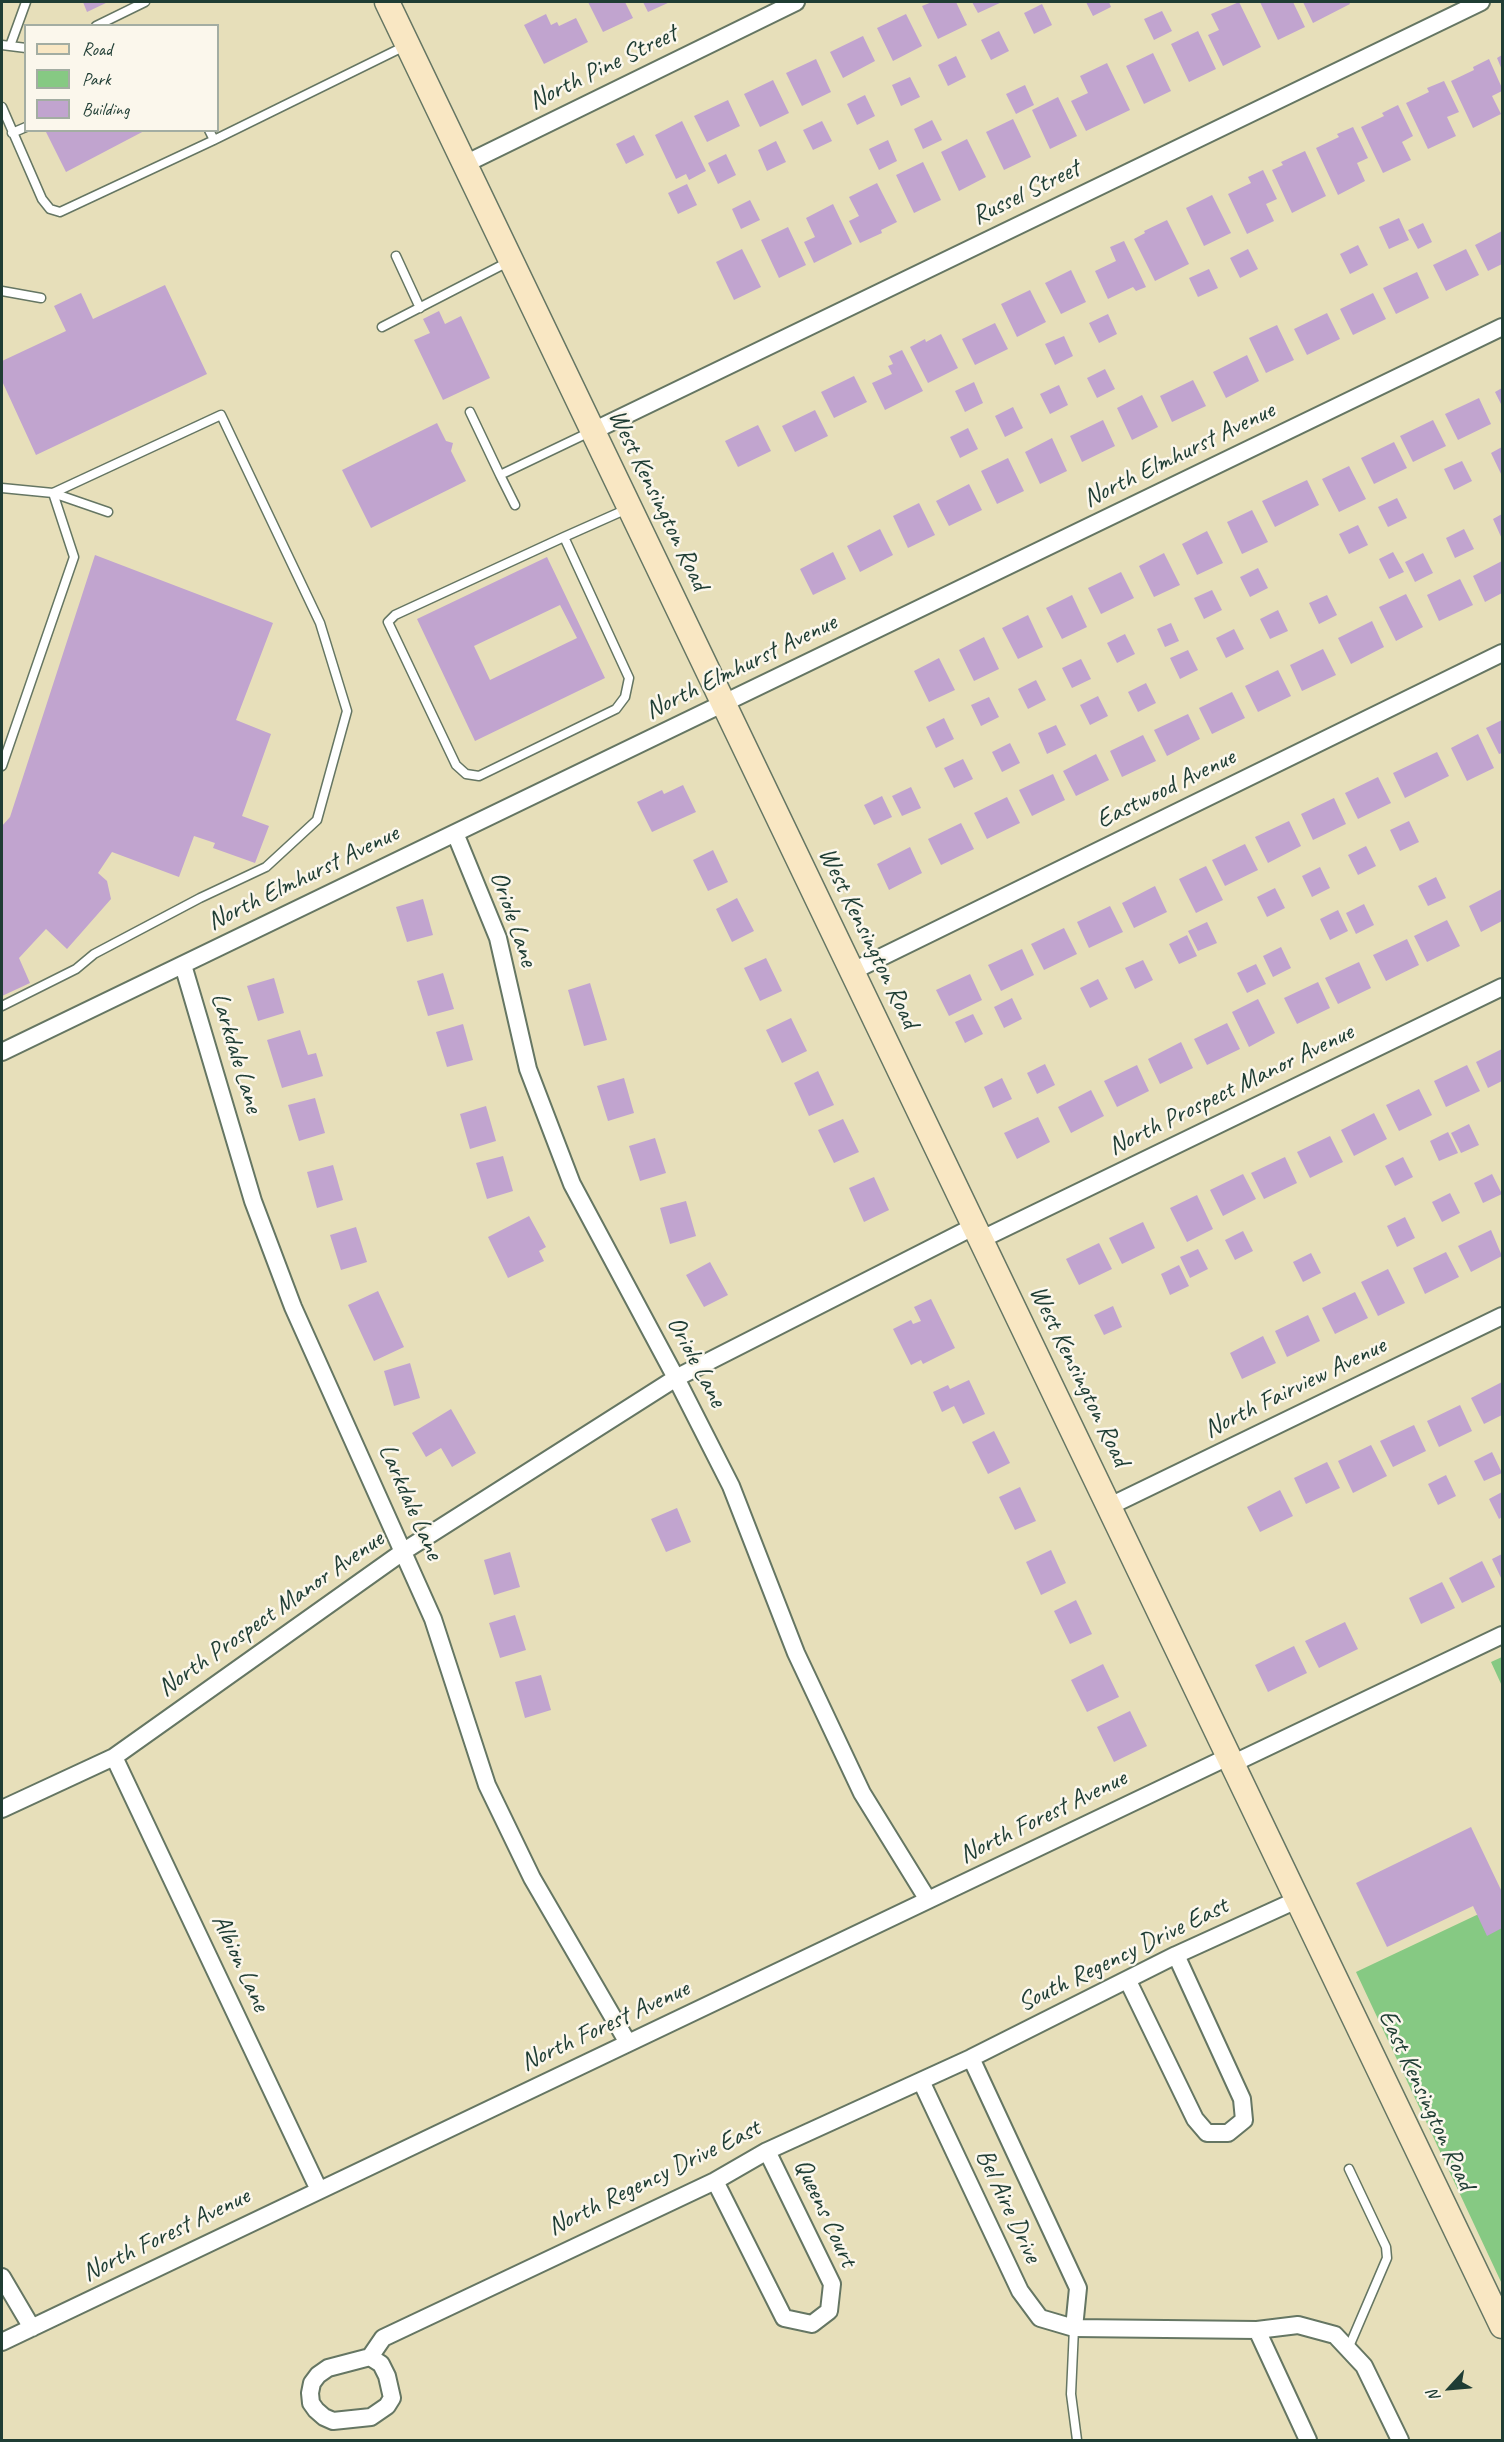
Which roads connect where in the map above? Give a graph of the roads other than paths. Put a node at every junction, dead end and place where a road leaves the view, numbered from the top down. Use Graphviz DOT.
graph roads {
  1 [pos="26,2"];
  2 [pos="145,2"];
  3 [pos="387,2"];
  4 [pos="796,2"];
  5 [pos="1481,2"];
  6 [pos="100,24"];
  7 [pos="6,45"];
  8 [pos="408,45"];
  9 [pos="24,48"];
  10 [pos="2,107"];
  11 [pos="24,127"];
  12 [pos="210,132"];
  13 [pos="12,133"];
  14 [pos="214,140"];
  15 [pos="465,164"];
  16 [pos="396,256"];
  17 [pos="512,261"];
  18 [pos="2,291"];
  19 [pos="41,298"];
  20 [pos="420,308"];
  21 [pos="382,327"];
  22 [pos="1503,327"];
  23 [pos="470,412"];
  24 [pos="593,431"];
  25 [pos="500,475"];
  26 [pos="2,489"];
  27 [pos="53,493"];
  28 [pos="515,505"];
  29 [pos="630,508"];
  30 [pos="108,512"];
  31 [pos="564,537"];
  32 [pos="1503,653"];
  33 [pos="724,703"];
  34 [pos="2,766"];
  35 [pos="455,834"];
  36 [pos="183,965"];
  37 [pos="853,971"];
  38 [pos="1503,987"];
  39 [pos="2,1005"];
  40 [pos="2,1052"];
  41 [pos="978,1232"];
  42 [pos="1503,1316"];
  43 [pos="676,1378"];
  44 [pos="1110,1506"];
  45 [pos="404,1551"];
  46 [pos="1503,1635"];
  47 [pos="114,1757"];
  48 [pos="1232,1760"];
  49 [pos="2,1809"];
  50 [pos="1299,1899"];
  51 [pos="928,1900"];
  52 [pos="1176,1955"];
  53 [pos="1128,1981"];
  54 [pos="628,2043"];
  55 [pos="971,2058"];
  56 [pos="921,2081"];
  57 [pos="767,2151"];
  58 [pos="1349,2169"];
  59 [pos="715,2181"];
  60 [pos="319,2190"];
  61 [pos="2,2277"];
  62 [pos="1503,2326"];
  63 [pos="32,2328"];
  64 [pos="1074,2328"];
  65 [pos="1257,2330"];
  66 [pos="2,2342"];
  67 [pos="1348,2349"];
  68 [pos="370,2357"];
  69 [pos="1077,2440"];
  70 [pos="1308,2440"];
  71 [pos="1400,2440"];
  1 -- 7 [label="lane"];
  2 -- 6 [label="lane"];
  3 -- 8 [label="main road, West Kensington Road"];
  4 -- 15 [label="street, North Pine Street"];
  5 -- 24 [label="street, Russel Street"];
  7 -- 9 [label="lane"];
  8 -- 14 [label="lane"];
  8 -- 15 [label="main road, West Kensington Road"];
  10 -- 13 [label="lane"];
  11 -- 13 [label="lane"];
  12 -- 14 [label="lane"];
  13 -- 14 [label="lane"];
  15 -- 17 [label="main road, West Kensington Road"];
  16 -- 20 [label="lane"];
  17 -- 20 [label="lane"];
  17 -- 24 [label="main road, West Kensington Road"];
  18 -- 19 [label="lane"];
  20 -- 21 [label="lane"];
  22 -- 33 [label="street, North Elmhurst Avenue"];
  23 -- 25 [label="lane"];
  24 -- 25 [label="lane"];
  24 -- 29 [label="main road, West Kensington Road"];
  25 -- 28 [label="lane"];
  26 -- 27 [label="lane"];
  27 -- 30 [label="lane"];
  27 -- 34 [label="lane"];
  27 -- 39 [label="lane"];
  29 -- 31 [label="lane"];
  29 -- 33 [label="main road, West Kensington Road"];
  31 -- 31 [label="lane"];
  32 -- 37 [label="street, Eastwood Avenue"];
  33 -- 35 [label="street, North Elmhurst Avenue"];
  33 -- 37 [label="main road, West Kensington Road"];
  35 -- 36 [label="street, North Elmhurst Avenue"];
  35 -- 43 [label="street, Oriole Lane"];
  36 -- 40 [label="street, North Elmhurst Avenue"];
  36 -- 45 [label="street, Larkdale Lane"];
  37 -- 41 [label="main road, West Kensington Road"];
  38 -- 41 [label="street, North Prospect Manor Avenue"];
  41 -- 43 [label="street, North Prospect Manor Avenue"];
  41 -- 44 [label="main road, West Kensington Road"];
  42 -- 44 [label="street, North Fairview Avenue"];
  43 -- 45 [label="street, North Prospect Manor Avenue"];
  43 -- 51 [label="street, Oriole Lane"];
  44 -- 48 [label="main road, West Kensington Road"];
  45 -- 47 [label="street, North Prospect Manor Avenue"];
  45 -- 54 [label="street, Larkdale Lane"];
  46 -- 48 [label="street, North Forest Avenue"];
  47 -- 49 [label="street, North Prospect Manor Avenue"];
  47 -- 60 [label="street, Albion Lane"];
  48 -- 50 [label="main road, West Kensington Road"];
  48 -- 51 [label="street, North Forest Avenue"];
  50 -- 52 [label="street, South Regency Drive East"];
  50 -- 62 [label="main road, East Kensington Road"];
  51 -- 54 [label="street, North Forest Avenue"];
  52 -- 53 [label="street, South Regency Drive East"];
  52 -- 53 [label="street"];
  53 -- 55 [label="street, South Regency Drive East"];
  54 -- 60 [label="street, North Forest Avenue"];
  55 -- 56 [label="street, North Regency Drive East"];
  55 -- 64 [label="street, Bel Aire Drive"];
  56 -- 57 [label="street, North Regency Drive East"];
  56 -- 64 [label="street, Bel Aire Drive"];
  57 -- 59 [label="street, North Regency Drive East"];
  57 -- 59 [label="street, Queens Court"];
  58 -- 67 [label="lane"];
  59 -- 68 [label="street, North Regency Drive East"];
  60 -- 63 [label="street, North Forest Avenue"];
  61 -- 63 [label="street"];
  63 -- 66 [label="street, North Forest Avenue"];
  64 -- 65 [label="street, Bel Aire Drive"];
  64 -- 69 [label="lane"];
  65 -- 67 [label="street, Bel Aire Drive"];
  65 -- 70 [label="street"];
  67 -- 71 [label="street, Bel Aire Drive"];
  68 -- 68 [label="street"];
}
